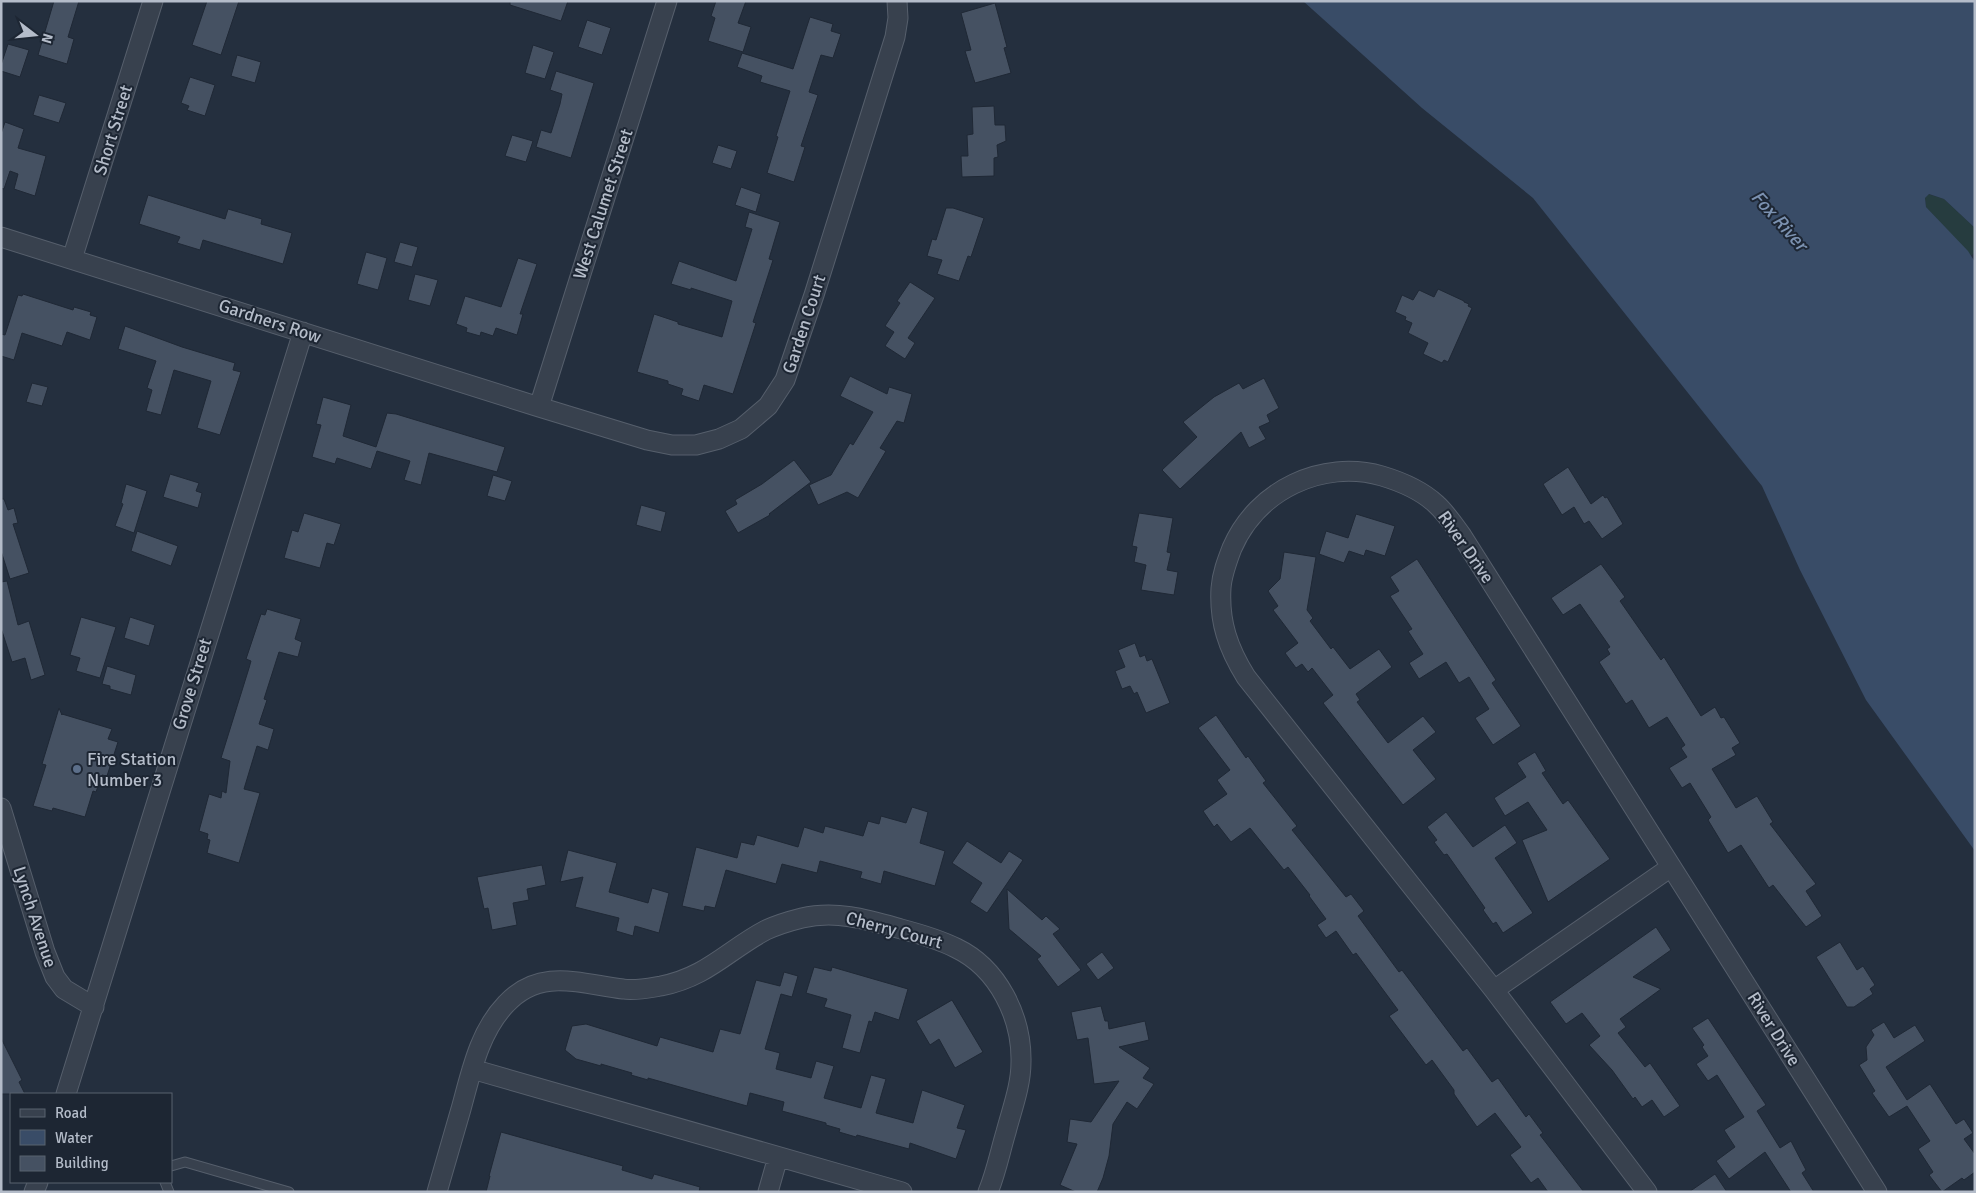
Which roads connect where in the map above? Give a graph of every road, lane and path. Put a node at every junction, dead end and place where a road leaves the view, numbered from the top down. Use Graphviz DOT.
graph roads {
  1 [pos="153,1"];
  2 [pos="667,1"];
  3 [pos="897,1"];
  4 [pos="1,237"];
  5 [pos="72,259"];
  6 [pos="303,332"];
  7 [pos="539,407"];
  8 [pos="1,808"];
  9 [pos="1671,867"];
  10 [pos="1494,990"];
  11 [pos="94,1007"];
  12 [pos="472,1069"];
  13 [pos="66,1093"];
  14 [pos="778,1158"];
  15 [pos="172,1166"];
  16 [pos="289,1192"];
  17 [pos="437,1192"];
  18 [pos="768,1192"];
  19 [pos="902,1192"];
  20 [pos="988,1192"];
  21 [pos="1647,1192"];
  22 [pos="1877,1192"];
  1 -- 5 [label="street, Short Street"];
  2 -- 7 [label="street, West Calumet Street"];
  3 -- 7 [label="street, Garden Court"];
  4 -- 5 [label="street, Gardners Row"];
  5 -- 6 [label="street, Gardners Row"];
  6 -- 7 [label="street, Gardners Row"];
  6 -- 11 [label="street, Grove Street"];
  8 -- 11 [label="street, Lynch Avenue"];
  9 -- 10 [label="street"];
  9 -- 10 [label="street, River Drive"];
  9 -- 22 [label="street, River Drive"];
  10 -- 21 [label="street, River Drive"];
  11 -- 13 [label="street, Grove Street"];
  12 -- 14 [label="street"];
  12 -- 17 [label="street, Cherry Court"];
  12 -- 20 [label="street, Cherry Court"];
  14 -- 18 [label="street"];
  14 -- 19 [label="street"];
  15 -- 16 [label="lane"];
}
